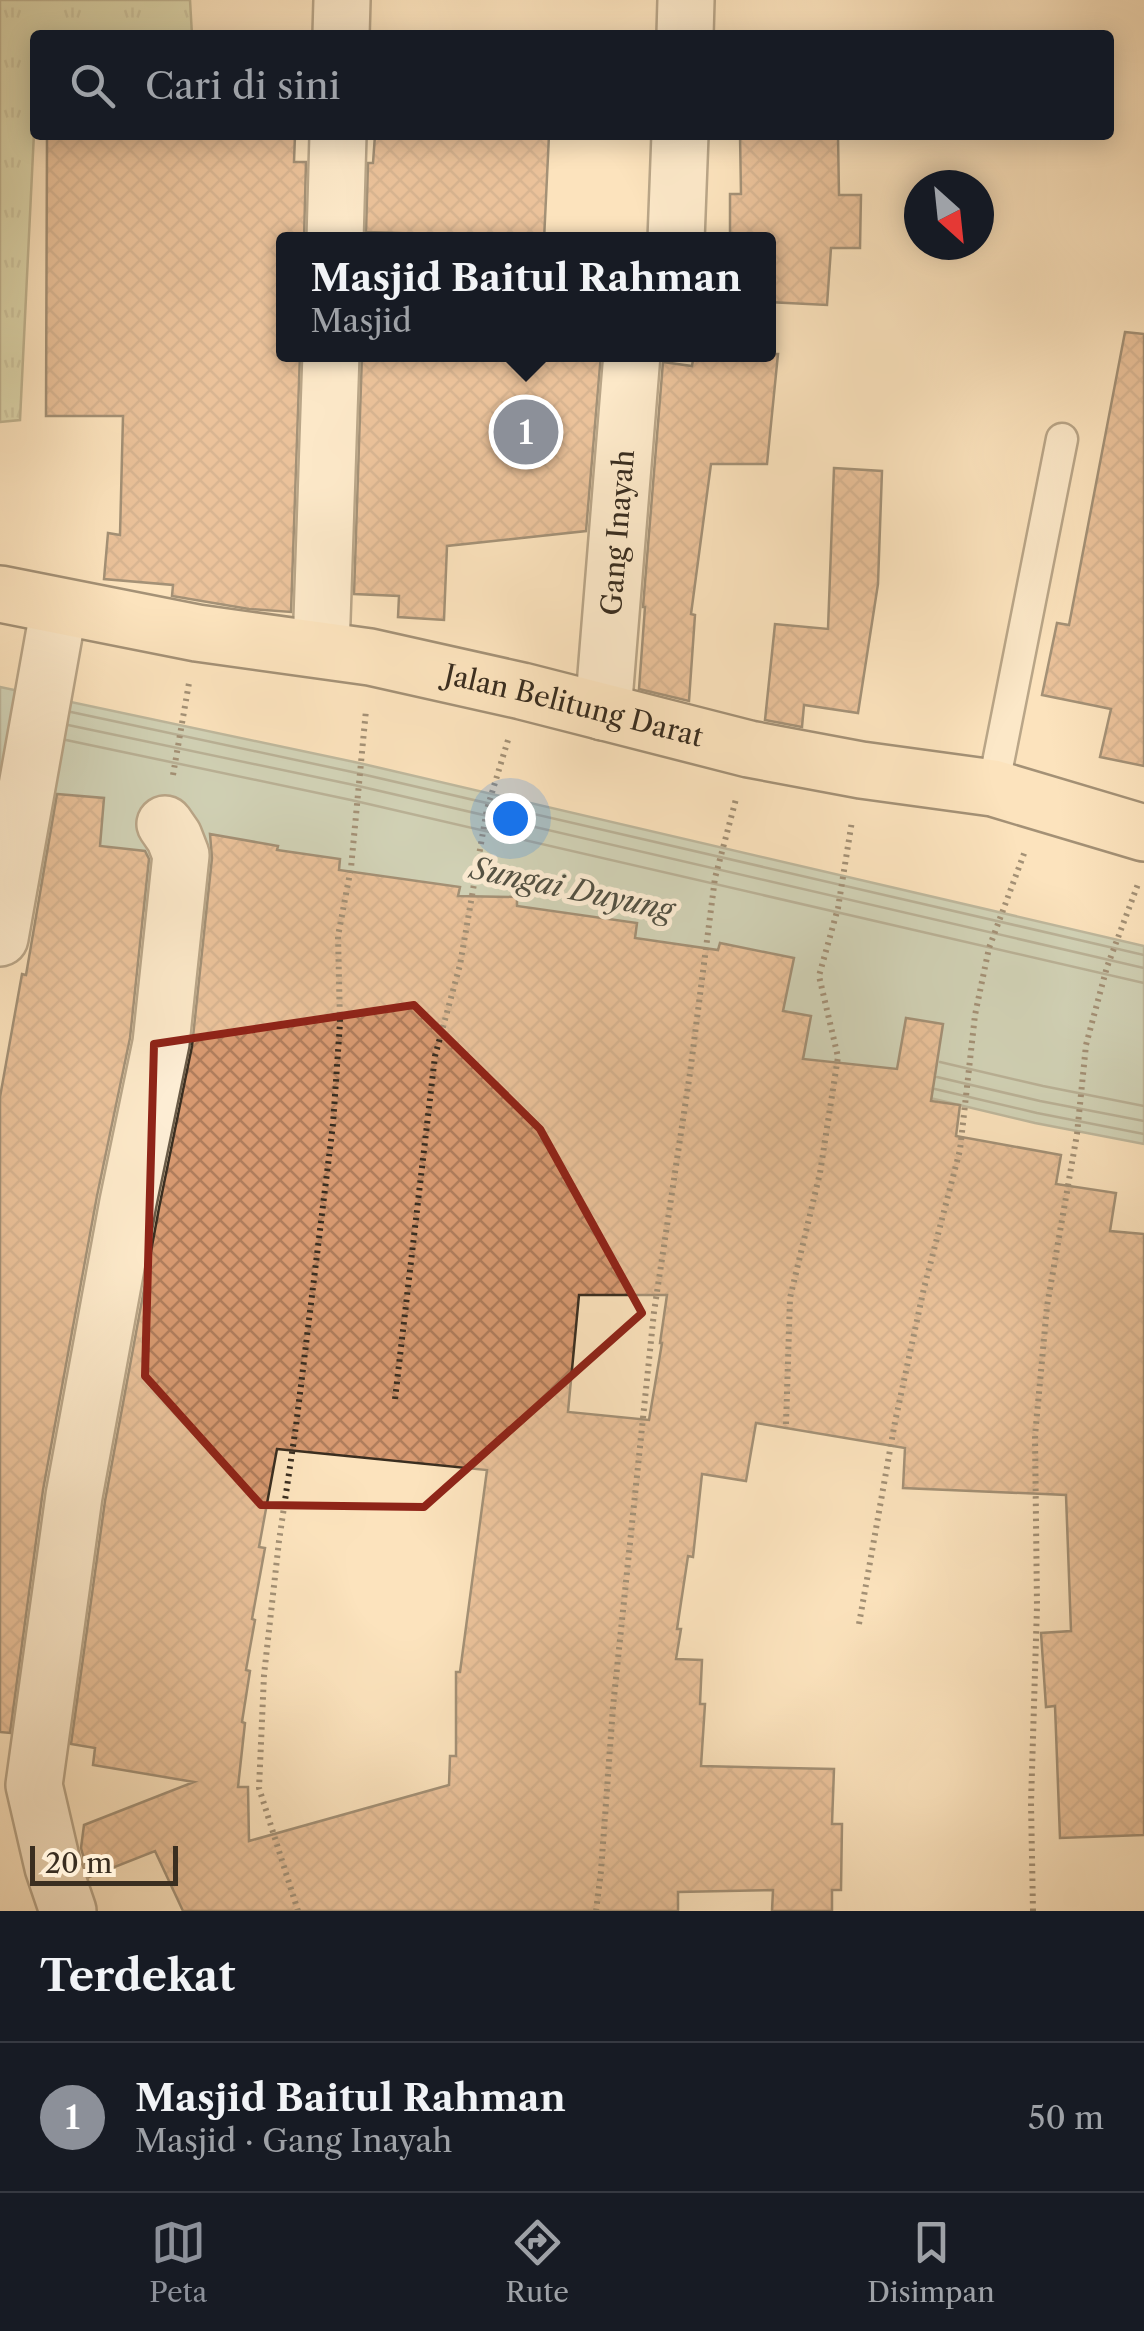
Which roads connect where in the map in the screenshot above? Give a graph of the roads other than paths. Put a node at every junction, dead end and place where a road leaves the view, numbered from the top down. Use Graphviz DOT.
graph roads {
  1 [pos="342,0"];
  2 [pos="686,0"];
  3 [pos="341,30"];
  4 [pos="684,30"];
  5 [pos="338,140"];
  6 [pos="680,140"];
  7 [pos="335,232"];
  8 [pos="676,232"];
  9 [pos="331,362"];
  10 [pos="631,362"];
  11 [pos="1062,439"];
  12 [pos="0,594"];
  13 [pos="54,631"];
  14 [pos="346,653"];
  15 [pos="603,712"];
  16 [pos="1018,795"];
  17 [pos="164,824"];
  18 [pos="1144,833"];
  19 [pos="0,938"];
  20 [pos="68,1911"];
  1 -- 3 [label="street"];
  2 -- 4 [label="street"];
  5 -- 7 [label="street"];
  6 -- 8 [label="street"];
  9 -- 14 [label="street"];
  10 -- 15 [label="street, Gang Inayah"];
  11 -- 16 [label="lane"];
  12 -- 13 [label="main road, Jalan Belitung Darat"];
  13 -- 14 [label="main road, Jalan Belitung Darat"];
  13 -- 19 [label="street"];
  14 -- 15 [label="main road, Jalan Belitung Darat"];
  15 -- 16 [label="main road, Jalan Belitung Darat"];
  16 -- 18 [label="main road, Jalan Belitung Darat"];
  17 -- 20 [label="street"];
}
